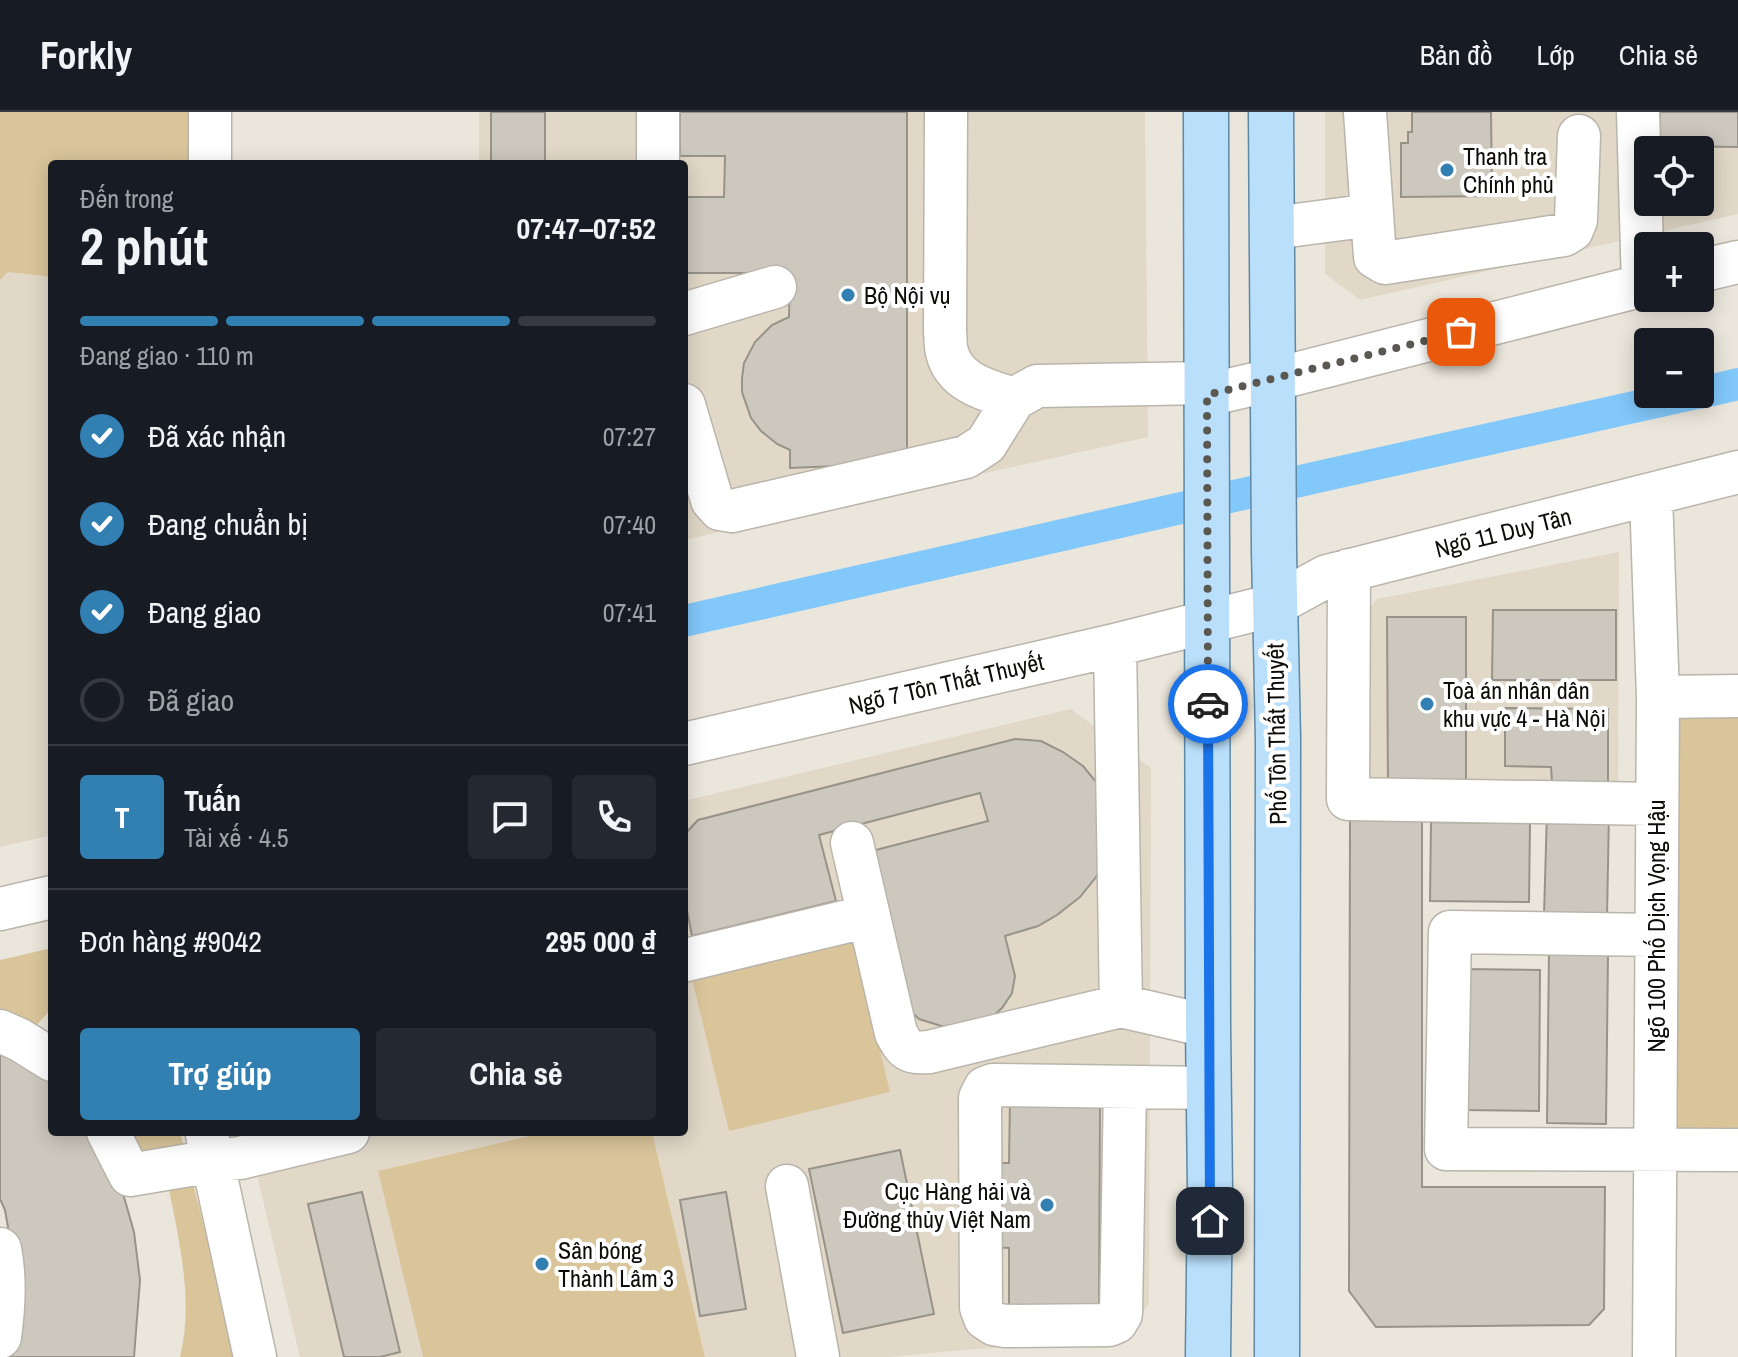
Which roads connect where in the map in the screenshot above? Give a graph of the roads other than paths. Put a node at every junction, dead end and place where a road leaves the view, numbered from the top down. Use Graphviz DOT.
graph roads {
  1 [pos="210,112"];
  2 [pos="658,112"];
  3 [pos="946,112"];
  4 [pos="1206,112"];
  5 [pos="1271,112"];
  6 [pos="1365,112"];
  7 [pos="1638,112"];
  8 [pos="1579,136"];
  9 [pos="210,160"];
  10 [pos="658,160"];
  11 [pos="1372,215"];
  12 [pos="1273,228"];
  13 [pos="1644,232"];
  14 [pos="1738,262"];
  15 [pos="1714,268"];
  16 [pos="775,287"];
  17 [pos="1634,288"];
  18 [pos="688,313"];
  19 [pos="1272,380"];
  20 [pos="1207,389"];
  21 [pos="1014,399"];
  22 [pos="688,419"];
  23 [pos="1738,472"];
  24 [pos="1651,495"];
  25 [pos="1349,570"];
  26 [pos="1274,605"];
  27 [pos="1208,621"];
  28 [pos="1115,645"];
  29 [pos="1738,696"];
  30 [pos="1658,697"];
  31 [pos="688,743"];
  32 [pos="1657,804"];
  33 [pos="852,843"];
  34 [pos="48,898"];
  35 [pos="0,909"];
  36 [pos="869,916"];
  37 [pos="1656,935"];
  38 [pos="688,960"];
  39 [pos="1121,1006"];
  40 [pos="1208,1026"];
  41 [pos="1125,1087"];
  42 [pos="1209,1088"];
  43 [pos="110,1136"];
  44 [pos="312,1136"];
  45 [pos="275,1140"];
  46 [pos="1738,1150"];
  47 [pos="1654,1151"];
  48 [pos="202,1152"];
  49 [pos="787,1186"];
  50 [pos="0,1249"];
  51 [pos="1277,1283"];
  52 [pos="1208,1285"];
  53 [pos="0,1337"];
  54 [pos="255,1357"];
  55 [pos="818,1357"];
  56 [pos="1208,1357"];
  57 [pos="1277,1357"];
  58 [pos="1654,1357"];
  1 -- 9 [label="street"];
  2 -- 10 [label="street"];
  3 -- 21 [label="street"];
  4 -- 20 [label="main road"];
  5 -- 12 [label="main road, Phố Tôn Thất Thuyết"];
  6 -- 11 [label="street"];
  7 -- 13 [label="street"];
  8 -- 11 [label="street"];
  11 -- 12 [label="street"];
  12 -- 19 [label="main road, Phố Tôn Thất Thuyết"];
  14 -- 15 [label="street"];
  16 -- 18 [label="street"];
  17 -- 19 [label="street"];
  19 -- 20 [label="street"];
  19 -- 26 [label="main road, Phố Tôn Thất Thuyết"];
  20 -- 21 [label="street"];
  20 -- 27 [label="main road"];
  21 -- 22 [label="street"];
  23 -- 24 [label="street, Ngõ 11 Duy Tân"];
  24 -- 25 [label="street, Ngõ 11 Duy Tân"];
  24 -- 30 [label="street, Ngõ 100 Phố Dịch Vọng Hậu"];
  25 -- 26 [label="street, Ngõ 11 Duy Tân"];
  25 -- 32 [label="street"];
  26 -- 27 [label="street, Ngõ 11 Duy Tân"];
  26 -- 51 [label="main road, Phố Tôn Thất Thuyết"];
  27 -- 28 [label="street, Ngõ 7 Tôn Thất Thuyết"];
  27 -- 40 [label="main road"];
  28 -- 31 [label="street, Ngõ 7 Tôn Thất Thuyết"];
  28 -- 39 [label="street"];
  29 -- 30 [label="street"];
  30 -- 32 [label="street, Ngõ 100 Phố Dịch Vọng Hậu"];
  32 -- 37 [label="street, Ngõ 100 Phố Dịch Vọng Hậu"];
  33 -- 36 [label="street"];
  34 -- 35 [label="street"];
  36 -- 38 [label="street"];
  36 -- 39 [label="street"];
  37 -- 47 [label="street, Ngõ 100 Phố Dịch Vọng Hậu"];
  37 -- 47 [label="street"];
  39 -- 40 [label="street"];
  40 -- 42 [label="main road"];
  41 -- 41 [label="street"];
  41 -- 42 [label="street"];
  42 -- 52 [label="main road"];
  43 -- 48 [label="street"];
  44 -- 45 [label="street"];
  45 -- 48 [label="street"];
  46 -- 47 [label="street"];
  47 -- 58 [label="street, Ngõ 100 Phố Dịch Vọng Hậu"];
  48 -- 54 [label="street"];
  49 -- 55 [label="street"];
  50 -- 53 [label="street"];
  51 -- 52 [label="main road"];
  51 -- 57 [label="main road, Phố Tôn Thất Thuyết"];
  52 -- 56 [label="main road"];
}
